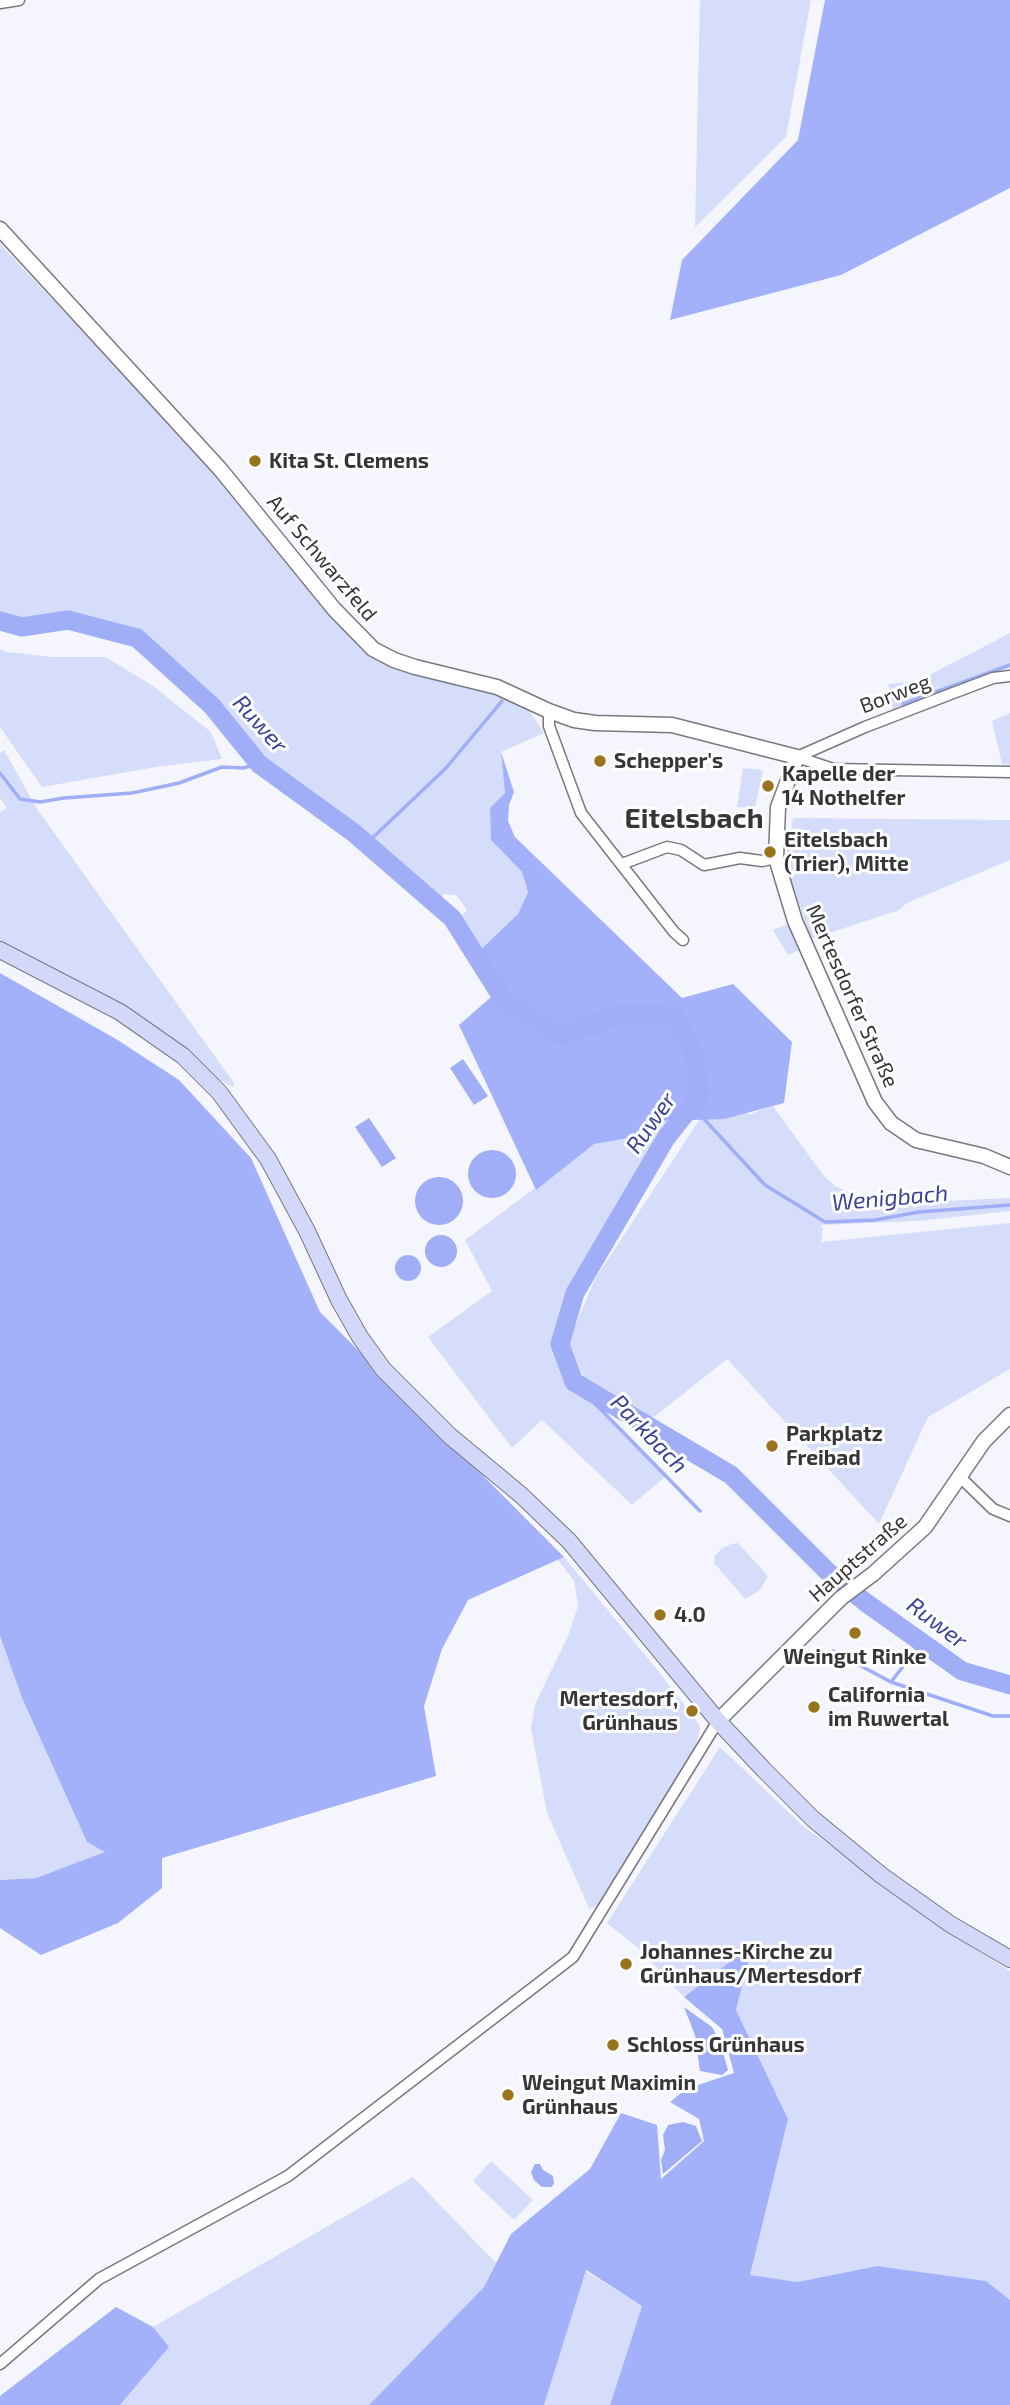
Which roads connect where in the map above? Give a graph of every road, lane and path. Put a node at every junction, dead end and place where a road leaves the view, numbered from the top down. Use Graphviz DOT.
graph roads {
  1 [pos="19,0"];
  2 [pos="0,3"];
  3 [pos="0,229"];
  4 [pos="1010,676"];
  5 [pos="549,711"];
  6 [pos="797,757"];
  7 [pos="1010,772"];
  8 [pos="776,858"];
  9 [pos="622,864"];
  10 [pos="683,940"];
  11 [pos="0,950"];
  12 [pos="1010,1167"];
  13 [pos="1010,1415"];
  14 [pos="959,1476"];
  15 [pos="1010,1516"];
  16 [pos="718,1721"];
  17 [pos="1010,1959"];
  18 [pos="0,2364"];
  1 -- 2 [label="street"];
  3 -- 5 [label="street, Auf Schwarzfeld"];
  4 -- 6 [label="street, Borweg"];
  5 -- 6 [label="street, Auf Schwarzfeld"];
  5 -- 9 [label="street"];
  6 -- 7 [label="street"];
  6 -- 8 [label="street, Mertesdorfer Straße"];
  8 -- 9 [label="street"];
  8 -- 12 [label="street, Mertesdorfer Straße"];
  9 -- 10 [label="street"];
  11 -- 16 [label="main road"];
  13 -- 14 [label="street, Hauptstraße"];
  14 -- 15 [label="street"];
  14 -- 16 [label="street, Hauptstraße"];
  16 -- 17 [label="main road"];
  16 -- 18 [label="street"];
}
